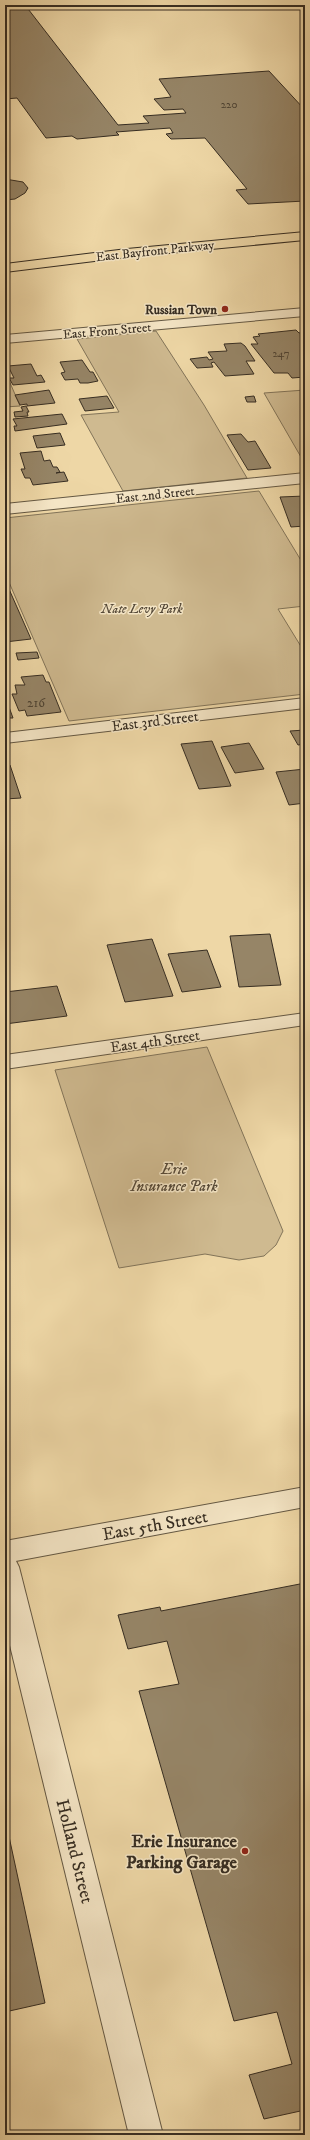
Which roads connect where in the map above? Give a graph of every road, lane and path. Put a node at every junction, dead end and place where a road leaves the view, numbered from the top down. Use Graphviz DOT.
graph roads {
  1 [pos="305,236"];
  2 [pos="5,268"];
  3 [pos="305,312"];
  4 [pos="5,339"];
  5 [pos="305,478"];
  6 [pos="5,509"];
  7 [pos="305,703"];
  8 [pos="5,738"];
  9 [pos="305,1019"];
  10 [pos="5,1062"];
  11 [pos="305,1497"];
  12 [pos="5,1552"];
  13 [pos="5,1567"];
  14 [pos="146,2135"];
  1 -- 2 [label="highway, East Bayfront Parkway"];
  3 -- 4 [label="street, East Front Street"];
  5 -- 6 [label="street, East 2nd Street"];
  7 -- 8 [label="street, East 3rd Street"];
  9 -- 10 [label="street, East 4th Street"];
  11 -- 12 [label="street, East 5th Street"];
  13 -- 14 [label="street, Holland Street"];
}
